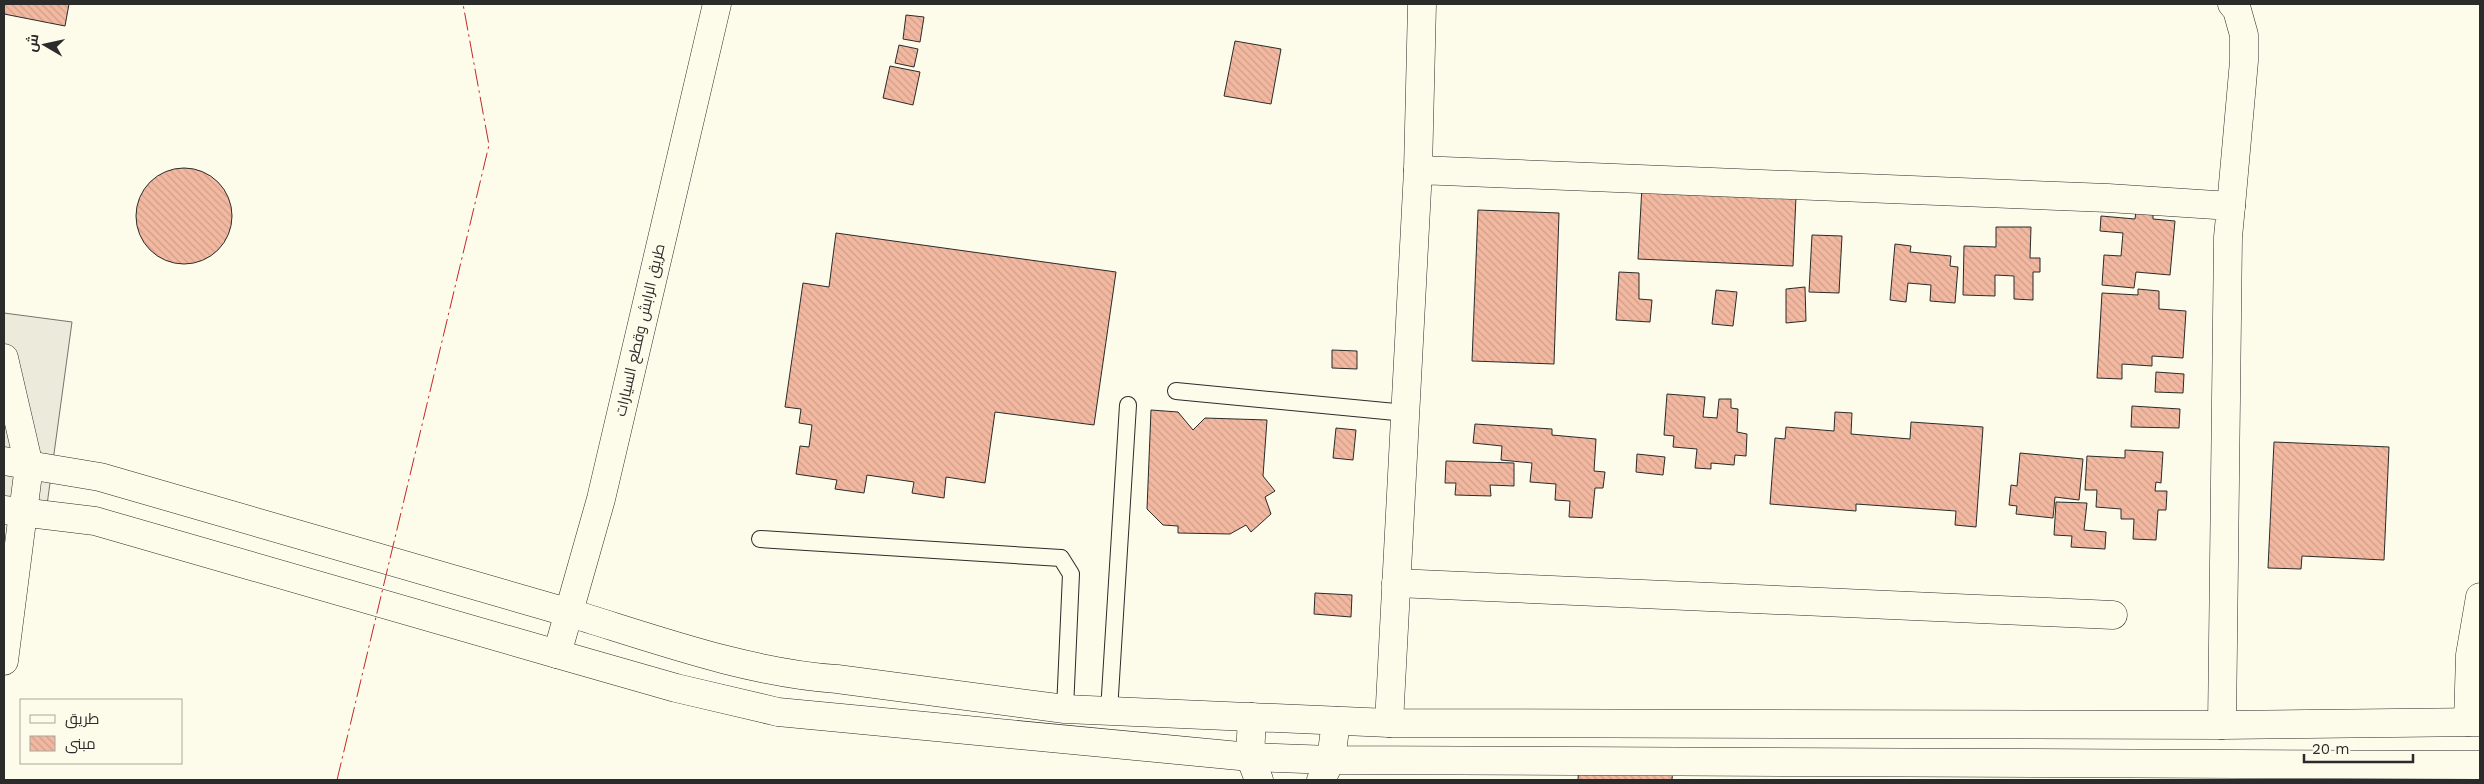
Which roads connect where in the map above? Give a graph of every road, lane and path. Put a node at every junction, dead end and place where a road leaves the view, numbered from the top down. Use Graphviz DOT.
graph roads {
  1 [pos="718,4"];
  2 [pos="1422,4"];
  3 [pos="2232,4"];
  4 [pos="1418,170"];
  5 [pos="2231,206"];
  6 [pos="4,358"];
  7 [pos="1176,391"];
  8 [pos="1128,405"];
  9 [pos="1406,413"];
  10 [pos="16,463"];
  11 [pos="13,511"];
  12 [pos="760,538"];
  13 [pos="1396,583"];
  14 [pos="2480,597"];
  15 [pos="570,613"];
  16 [pos="2113,615"];
  17 [pos="557,654"];
  18 [pos="4,661"];
  19 [pos="1065,709"];
  20 [pos="1108,711"];
  21 [pos="1252,717"];
  22 [pos="1336,721"];
  23 [pos="2474,722"];
  24 [pos="1389,723"];
  25 [pos="2222,725"];
  26 [pos="2480,765"];
  27 [pos="1254,769"];
  28 [pos="1326,770"];
  29 [pos="2235,772"];
  1 -- 15 [label="street, طريق الرابش وقطع السيارات"];
  2 -- 4 [label="street"];
  3 -- 5 [label="street"];
  4 -- 5 [label="street"];
  4 -- 9 [label="street"];
  5 -- 25 [label="street"];
  6 -- 10 [label="street"];
  7 -- 9 [label="lane"];
  8 -- 20 [label="lane"];
  9 -- 13 [label="street"];
  10 -- 11 [label="street"];
  10 -- 15 [label="street"];
  11 -- 17 [label="street"];
  11 -- 18 [label="street"];
  12 -- 19 [label="lane"];
  13 -- 16 [label="street"];
  13 -- 24 [label="street"];
  14 -- 23 [label="street"];
  15 -- 17 [label="street, طريق الرابش وقطع السيارات"];
  15 -- 19 [label="street"];
  17 -- 27 [label="street"];
  19 -- 20 [label="street"];
  20 -- 21 [label="street"];
  21 -- 22 [label="street"];
  21 -- 27 [label="street"];
  22 -- 24 [label="street"];
  22 -- 28 [label="street"];
  23 -- 25 [label="street"];
  24 -- 25 [label="street"];
  26 -- 29 [label="street"];
  27 -- 28 [label="street"];
  28 -- 29 [label="street"];
}
